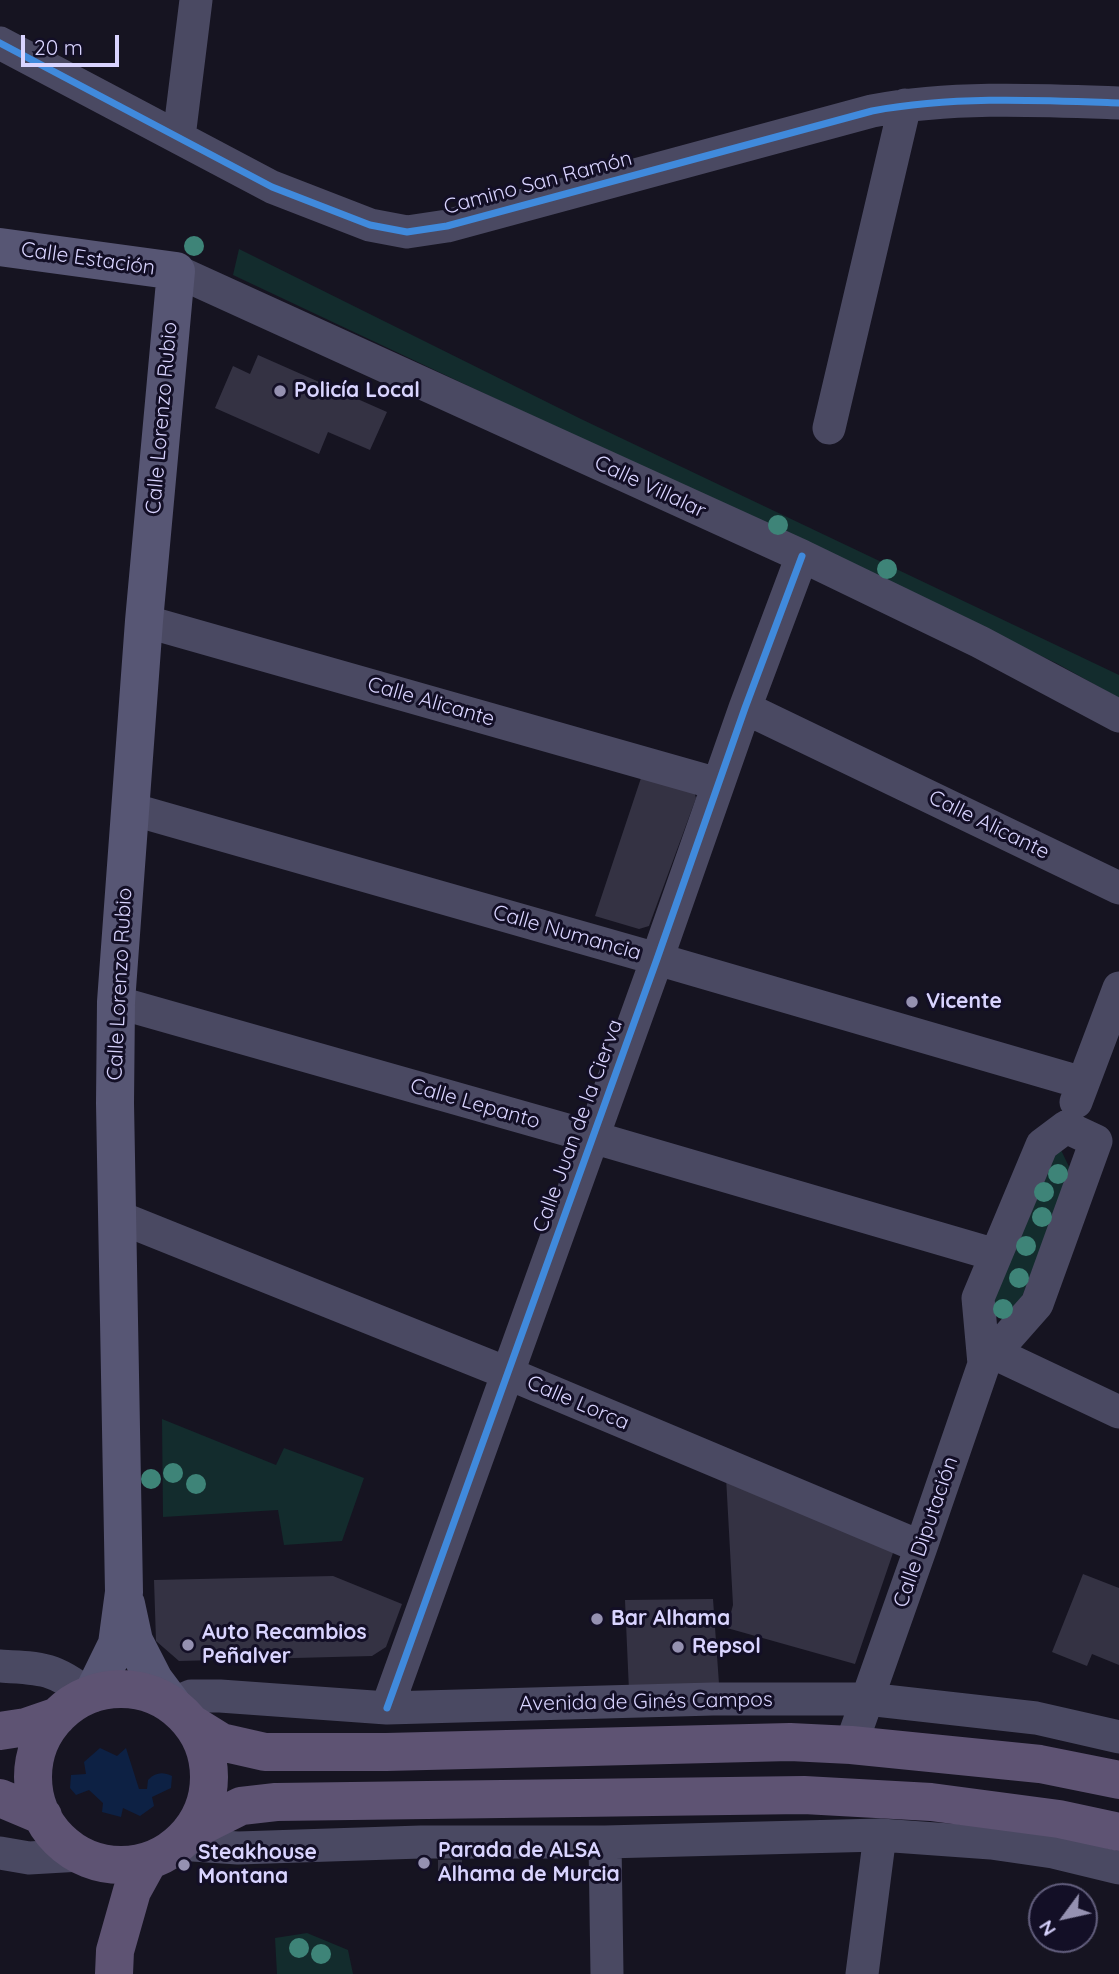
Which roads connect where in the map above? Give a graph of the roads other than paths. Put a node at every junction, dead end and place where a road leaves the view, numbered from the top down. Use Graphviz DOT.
graph roads {
  1 [pos="196,0"];
  2 [pos="0,43"];
  3 [pos="1119,103"];
  4 [pos="905,105"];
  5 [pos="179,137"];
  6 [pos="0,247"];
  7 [pos="176,271"];
  8 [pos="829,428"];
  9 [pos="802,556"];
  10 [pos="144,621"];
  11 [pos="745,708"];
  12 [pos="1119,716"];
  13 [pos="718,784"];
  14 [pos="131,809"];
  15 [pos="1119,888"];
  16 [pos="657,959"];
  17 [pos="1119,988"];
  18 [pos="116,1002"];
  19 [pos="1083,1083"];
  20 [pos="1066,1128"];
  21 [pos="592,1137"];
  22 [pos="1107,1147"];
  23 [pos="116,1216"];
  24 [pos="996,1255"];
  25 [pos="989,1359"];
  26 [pos="508,1373"];
  27 [pos="1119,1412"];
  28 [pos="922,1547"];
  29 [pos="124,1592"];
  30 [pos="0,1666"];
  31 [pos="867,1699"];
  32 [pos="80,1701"];
  33 [pos="387,1708"];
  34 [pos="182,1714"];
  35 [pos="0,1731"];
  36 [pos="1119,1737"];
  37 [pos="851,1745"];
  38 [pos="1119,1780"];
  39 [pos="0,1798"];
  40 [pos="43,1816"];
  41 [pos="1119,1832"];
  42 [pos="880,1835"];
  43 [pos="605,1842"];
  44 [pos="173,1846"];
  45 [pos="0,1853"];
  46 [pos="81,1855"];
  47 [pos="1119,1868"];
  48 [pos="114,1963"];
  49 [pos="607,1974"];
  50 [pos="862,1974"];
  1 -- 5 [label="street"];
  2 -- 5 [label="street, Camino San Ramón"];
  3 -- 4 [label="street, Camino San Ramón"];
  4 -- 5 [label="street, Camino San Ramón"];
  4 -- 8 [label="street"];
  6 -- 7 [label="main road, Calle Estación"];
  7 -- 9 [label="street, Calle Villalar"];
  7 -- 10 [label="main road, Calle Lorenzo Rubio"];
  9 -- 11 [label="street, Calle Juan de la Cierva"];
  9 -- 12 [label="street, Calle Villalar"];
  10 -- 13 [label="street, Calle Alicante"];
  10 -- 14 [label="main road, Calle Lorenzo Rubio"];
  11 -- 13 [label="street, Calle Juan de la Cierva"];
  11 -- 15 [label="street, Calle Alicante"];
  13 -- 16 [label="street, Calle Juan de la Cierva"];
  14 -- 16 [label="street, Calle Numancia"];
  14 -- 18 [label="main road, Calle Lorenzo Rubio"];
  16 -- 19 [label="street, Calle Numancia"];
  16 -- 21 [label="street, Calle Juan de la Cierva"];
  17 -- 19 [label="street"];
  18 -- 21 [label="street, Calle Lepanto"];
  18 -- 23 [label="main road, Calle Lorenzo Rubio"];
  19 -- 20 [label="street"];
  20 -- 22 [label="street"];
  20 -- 24 [label="street"];
  21 -- 24 [label="street, Calle Lepanto"];
  21 -- 26 [label="street, Calle Juan de la Cierva"];
  22 -- 25 [label="street"];
  23 -- 26 [label="street, Calle Lorca"];
  23 -- 29 [label="main road, Calle Lorenzo Rubio"];
  24 -- 25 [label="street"];
  25 -- 27 [label="street"];
  25 -- 28 [label="street, Calle Diputación"];
  26 -- 28 [label="street, Calle Lorca"];
  26 -- 33 [label="street, Calle Juan de la Cierva"];
  28 -- 31 [label="street, Calle Diputación"];
  29 -- 32 [label="main road, Calle Lorenzo Rubio"];
  29 -- 34 [label="main road"];
  30 -- 32 [label="street"];
  31 -- 33 [label="street, Avenida de Ginés Campos"];
  31 -- 36 [label="street, Avenida de Ginés Campos"];
  31 -- 37 [label="street, Calle Diputación"];
  32 -- 34 [label="main road"];
  32 -- 35 [label="main road"];
  32 -- 40 [label="main road"];
  33 -- 34 [label="street, Avenida de Ginés Campos"];
  34 -- 37 [label="main road, Avenida de Ginés Campos"];
  34 -- 44 [label="main road"];
  37 -- 38 [label="main road, Avenida de Ginés Campos"];
  39 -- 40 [label="main road"];
  40 -- 46 [label="main road"];
  41 -- 44 [label="main road"];
  42 -- 43 [label="street"];
  42 -- 47 [label="street"];
  42 -- 50 [label="street"];
  43 -- 44 [label="street"];
  43 -- 49 [label="street"];
  44 -- 46 [label="main road"];
  44 -- 48 [label="main road"];
  45 -- 46 [label="street"];
  46 -- 48 [label="main road"];
}
